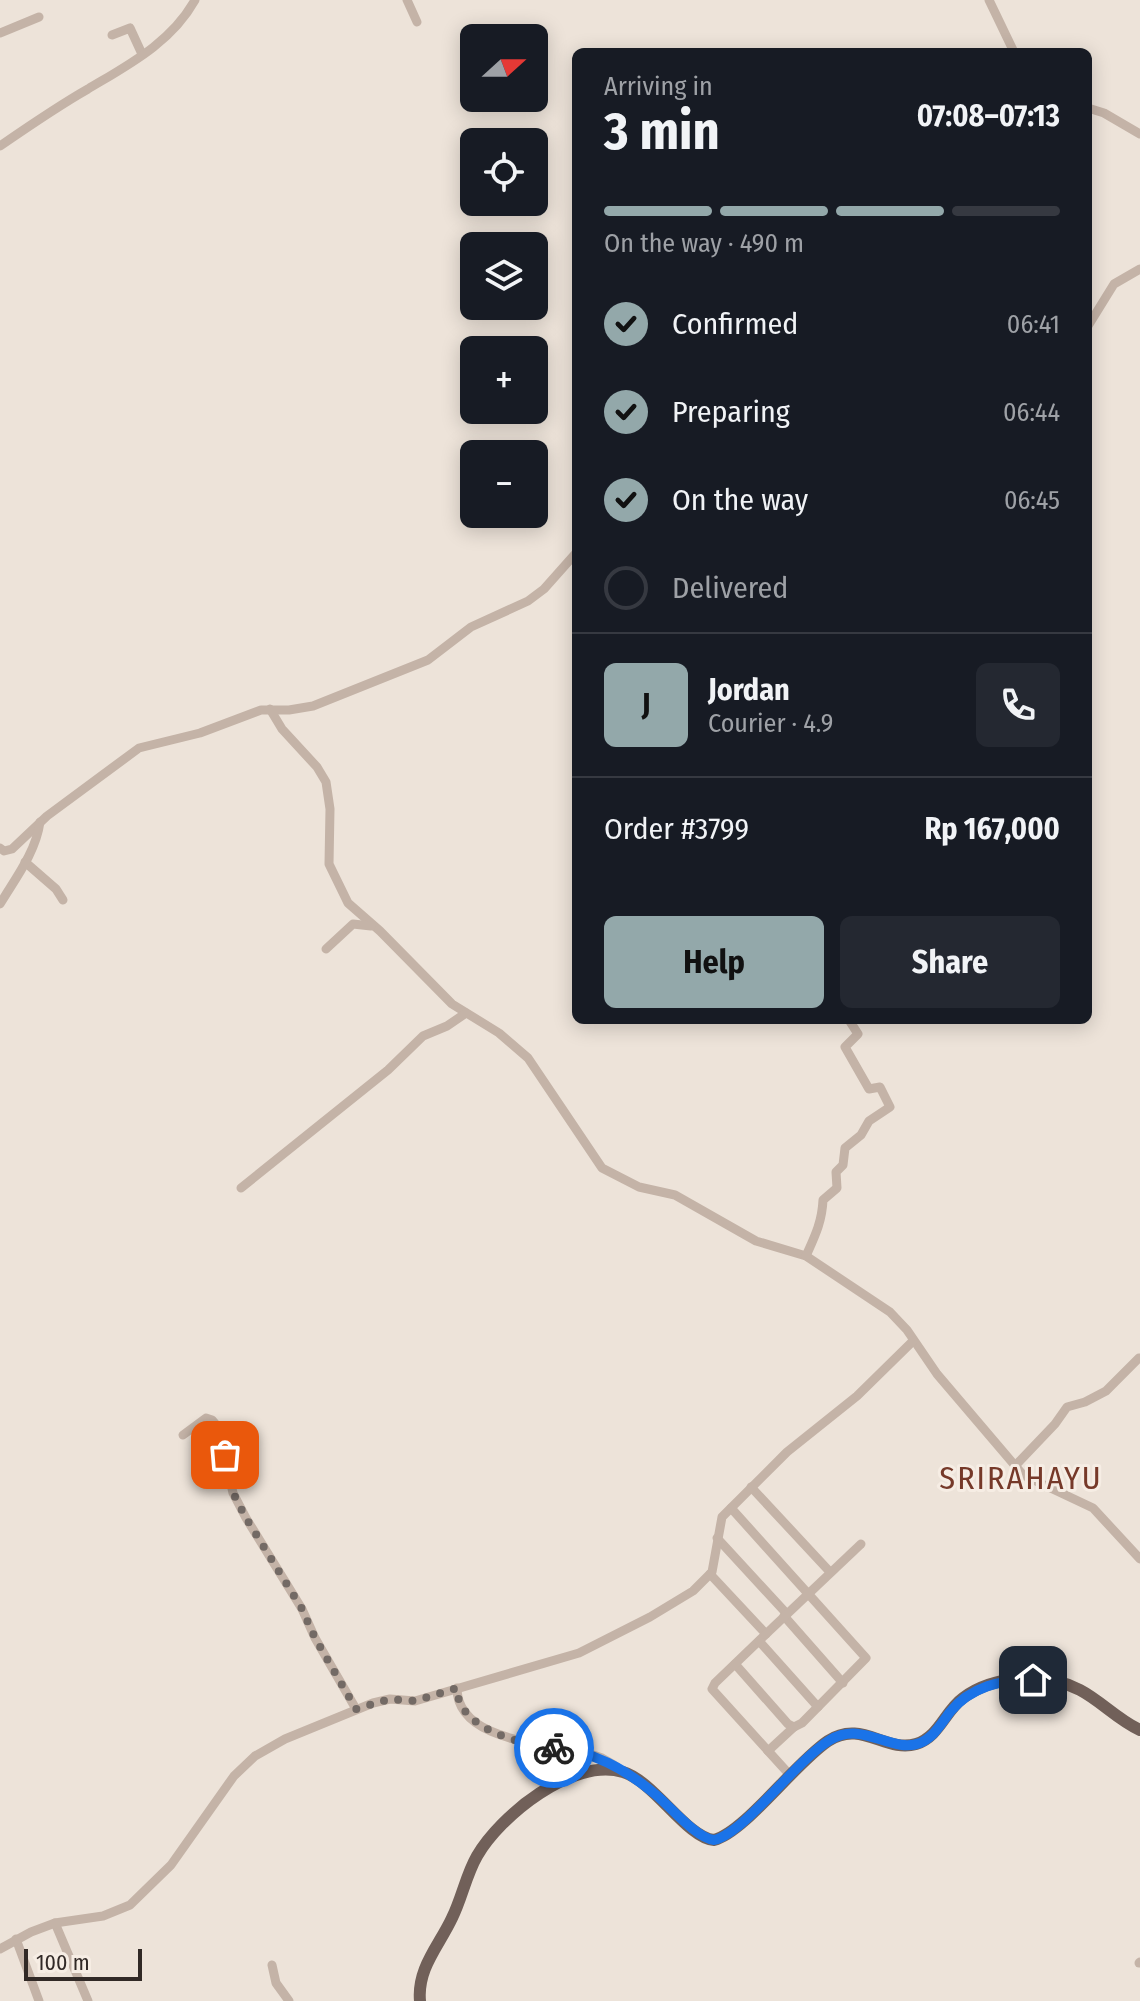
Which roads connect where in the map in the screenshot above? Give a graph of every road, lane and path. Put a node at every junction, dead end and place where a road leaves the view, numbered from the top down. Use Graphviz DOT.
graph roads {
  1 [pos="195,0"];
  2 [pos="407,0"];
  3 [pos="989,0"];
  4 [pos="39,17"];
  5 [pos="417,22"];
  6 [pos="0,33"];
  7 [pos="112,35"];
  8 [pos="1012,48"];
  9 [pos="142,54"];
  10 [pos="1092,109"];
  11 [pos="1140,134"];
  12 [pos="0,146"];
  13 [pos="1140,269"];
  14 [pos="1092,320"];
  15 [pos="572,558"];
  16 [pos="270,709"];
  17 [pos="40,822"];
  18 [pos="0,848"];
  19 [pos="25,862"];
  20 [pos="63,900"];
  21 [pos="0,904"];
  22 [pos="374,926"];
  23 [pos="326,949"];
  24 [pos="466,1013"];
  25 [pos="852,1024"];
  26 [pos="241,1188"];
  27 [pos="806,1256"];
  28 [pos="913,1341"];
  29 [pos="1139,1358"];
  30 [pos="183,1435"];
  31 [pos="1015,1466"];
  32 [pos="751,1487"];
  33 [pos="731,1508"];
  34 [pos="717,1538"];
  35 [pos="861,1544"];
  36 [pos="1140,1559"];
  37 [pos="830,1572"];
  38 [pos="710,1574"];
  39 [pos="809,1593"];
  40 [pos="786,1615"];
  41 [pos="763,1638"];
  42 [pos="735,1664"];
  43 [pos="843,1683"];
  44 [pos="457,1688"];
  45 [pos="818,1707"];
  46 [pos="356,1709"];
  47 [pos="794,1727"];
  48 [pos="1140,1730"];
  49 [pos="768,1751"];
  50 [pos="623,1772"];
  51 [pos="789,1774"];
  52 [pos="55,1923"];
  53 [pos="16,1939"];
  54 [pos="0,1949"];
  55 [pos="272,1965"];
  56 [pos="39,2001"];
  57 [pos="88,2001"];
  58 [pos="289,2001"];
  59 [pos="420,2001"];
  1 -- 9 [label="street"];
  2 -- 5 [label="street"];
  3 -- 8 [label="street"];
  4 -- 6 [label="street"];
  7 -- 9 [label="street"];
  9 -- 12 [label="street"];
  10 -- 11 [label="street"];
  13 -- 14 [label="street"];
  15 -- 16 [label="street"];
  16 -- 17 [label="street"];
  16 -- 22 [label="street"];
  17 -- 18 [label="street"];
  17 -- 19 [label="street"];
  19 -- 20 [label="street"];
  19 -- 21 [label="street"];
  22 -- 23 [label="street"];
  22 -- 24 [label="street"];
  24 -- 26 [label="street"];
  24 -- 27 [label="street"];
  25 -- 27 [label="street"];
  27 -- 28 [label="street"];
  28 -- 31 [label="street"];
  28 -- 32 [label="street"];
  29 -- 31 [label="street"];
  30 -- 46 [label="street"];
  31 -- 36 [label="street"];
  32 -- 33 [label="street"];
  32 -- 37 [label="street"];
  33 -- 34 [label="street"];
  33 -- 39 [label="street"];
  34 -- 38 [label="street"];
  34 -- 40 [label="street"];
  35 -- 37 [label="street"];
  37 -- 39 [label="street"];
  38 -- 41 [label="street"];
  38 -- 44 [label="street"];
  39 -- 40 [label="street"];
  39 -- 43 [label="street"];
  40 -- 41 [label="street"];
  40 -- 43 [label="street"];
  41 -- 42 [label="street"];
  41 -- 45 [label="street"];
  42 -- 47 [label="street"];
  42 -- 49 [label="street"];
  43 -- 45 [label="street"];
  44 -- 46 [label="street"];
  44 -- 50 [label="street"];
  45 -- 47 [label="street"];
  46 -- 52 [label="street"];
  47 -- 49 [label="street"];
  48 -- 51 [label="main road"];
  49 -- 51 [label="street"];
  50 -- 51 [label="main road"];
  50 -- 59 [label="main road"];
  52 -- 53 [label="street"];
  52 -- 57 [label="street"];
  53 -- 54 [label="street"];
  53 -- 56 [label="street"];
  55 -- 58 [label="street"];
}
